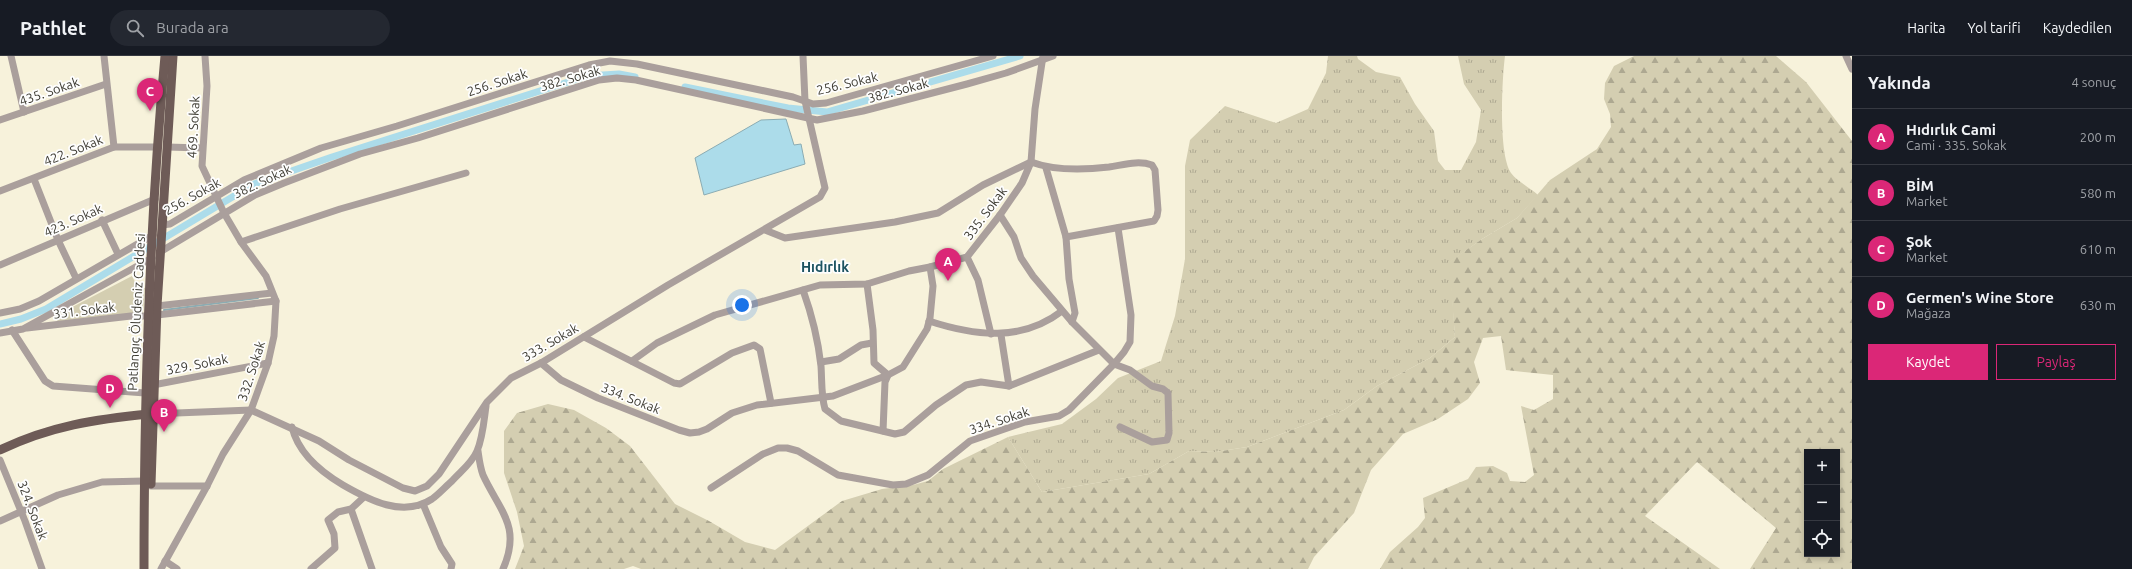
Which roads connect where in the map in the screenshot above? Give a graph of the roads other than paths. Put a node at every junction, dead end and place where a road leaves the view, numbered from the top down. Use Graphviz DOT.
graph roads {
  1 [pos="11,56"];
  2 [pos="104,56"];
  3 [pos="165,56"];
  4 [pos="172,56"];
  5 [pos="205,56"];
  6 [pos="804,56"];
  7 [pos="993,56"];
  8 [pos="1053,56"];
  9 [pos="1846,56"];
  10 [pos="1043,58"];
  11 [pos="1852,69"];
  12 [pos="106,84"];
  13 [pos="806,103"];
  14 [pos="24,112"];
  15 [pos="810,118"];
  16 [pos="0,120"];
  17 [pos="114,147"];
  18 [pos="162,147"];
  19 [pos="202,148"];
  20 [pos="1031,162"];
  21 [pos="1046,168"];
  22 [pos="466,173"];
  23 [pos="34,179"];
  24 [pos="0,191"];
  25 [pos="155,198"];
  26 [pos="217,198"];
  27 [pos="223,212"];
  28 [pos="1000,215"];
  29 [pos="102,220"];
  30 [pos="1118,228"];
  31 [pos="765,230"];
  32 [pos="157,233"];
  33 [pos="1066,237"];
  34 [pos="58,240"];
  35 [pos="241,242"];
  36 [pos="156,253"];
  37 [pos="118,254"];
  38 [pos="967,257"];
  39 [pos="0,265"];
  40 [pos="930,267"];
  41 [pos="76,278"];
  42 [pos="867,284"];
  43 [pos="803,290"];
  44 [pos="272,293"];
  45 [pos="276,301"];
  46 [pos="1062,311"];
  47 [pos="154,312"];
  48 [pos="0,313"];
  49 [pos="929,321"];
  50 [pos="1072,322"];
  51 [pos="23,329"];
  52 [pos="12,330"];
  53 [pos="0,333"];
  54 [pos="991,334"];
  55 [pos="1001,335"];
  56 [pos="584,336"];
  57 [pos="872,343"];
  58 [pos="1099,350"];
  59 [pos="632,361"];
  60 [pos="820,362"];
  61 [pos="268,363"];
  62 [pos="541,363"];
  63 [pos="1114,364"];
  64 [pos="888,375"];
  65 [pos="153,385"];
  66 [pos="1009,386"];
  67 [pos="145,393"];
  68 [pos="822,398"];
  69 [pos="487,402"];
  70 [pos="771,403"];
  71 [pos="251,410"];
  72 [pos="148,414"];
  73 [pos="292,427"];
  74 [pos="1120,427"];
  75 [pos="883,431"];
  76 [pos="0,450"];
  77 [pos="478,451"];
  78 [pos="0,460"];
  79 [pos="148,484"];
  80 [pos="207,486"];
  81 [pos="711,488"];
  82 [pos="364,497"];
  83 [pos="423,504"];
  84 [pos="351,509"];
  85 [pos="22,513"];
  86 [pos="0,521"];
  87 [pos="165,560"];
  88 [pos="42,569"];
  89 [pos="144,569"];
  90 [pos="161,569"];
  91 [pos="177,569"];
  92 [pos="311,569"];
  93 [pos="372,569"];
  94 [pos="451,569"];
  95 [pos="503,569"];
  1 -- 14 [label="street"];
  2 -- 12 [label="street"];
  3 -- 18 [label="main road, Patlangıç Öludeniz Caddesi"];
  4 -- 18 [label="main road, Patlangıç Öludeniz Caddesi"];
  5 -- 19 [label="street, 469. Sokak"];
  6 -- 13 [label="street, 333. Sokak"];
  7 -- 13 [label="street, 256. Sokak"];
  8 -- 10 [label="street, 382. Sokak"];
  9 -- 11 [label="street"];
  10 -- 15 [label="street, 382. Sokak"];
  10 -- 20 [label="street, 335. Sokak"];
  12 -- 14 [label="street, 435. Sokak"];
  12 -- 17 [label="street"];
  13 -- 15 [label="street, 333. Sokak"];
  13 -- 26 [label="street, 256. Sokak"];
  14 -- 16 [label="street, 435. Sokak"];
  15 -- 27 [label="street, 382. Sokak"];
  15 -- 31 [label="street, 333. Sokak"];
  17 -- 18 [label="street, 422. Sokak"];
  17 -- 23 [label="street, 422. Sokak"];
  18 -- 19 [label="street, 422. Sokak"];
  18 -- 25 [label="main road, Patlangıç Öludeniz Caddesi"];
  18 -- 32 [label="main road, Patlangıç Öludeniz Caddesi"];
  19 -- 26 [label="street, 469. Sokak"];
  20 -- 21 [label="street"];
  20 -- 28 [label="street, 335. Sokak"];
  20 -- 31 [label="street"];
  21 -- 30 [label="street"];
  21 -- 33 [label="street"];
  22 -- 35 [label="street"];
  23 -- 24 [label="street, 422. Sokak"];
  23 -- 34 [label="street"];
  25 -- 29 [label="street, 423. Sokak"];
  25 -- 32 [label="main road, Patlangıç Öludeniz Caddesi"];
  26 -- 27 [label="street, 332. Sokak"];
  26 -- 32 [label="street, 256. Sokak"];
  27 -- 35 [label="street, 332. Sokak"];
  27 -- 36 [label="street, 382. Sokak"];
  28 -- 38 [label="street, 335. Sokak"];
  28 -- 46 [label="street"];
  29 -- 34 [label="street, 423. Sokak"];
  29 -- 37 [label="street"];
  30 -- 33 [label="street"];
  30 -- 63 [label="street, 334. Sokak"];
  31 -- 56 [label="street, 333. Sokak"];
  32 -- 36 [label="main road, Patlangıç Öludeniz Caddesi"];
  32 -- 37 [label="street, 256. Sokak"];
  33 -- 50 [label="street"];
  34 -- 39 [label="street, 423. Sokak"];
  34 -- 41 [label="street"];
  35 -- 44 [label="street, 332. Sokak"];
  36 -- 47 [label="main road, Patlangıç Öludeniz Caddesi"];
  36 -- 47 [label="main road, Patlangıç Öludeniz Caddesi"];
  36 -- 51 [label="street"];
  37 -- 41 [label="street, 256. Sokak"];
  38 -- 40 [label="street, 335. Sokak"];
  38 -- 54 [label="street"];
  40 -- 42 [label="street, 335. Sokak"];
  40 -- 49 [label="street"];
  41 -- 48 [label="street, 256. Sokak"];
  42 -- 43 [label="street, 335. Sokak"];
  42 -- 57 [label="street"];
  43 -- 59 [label="street, 335. Sokak"];
  43 -- 60 [label="street"];
  44 -- 45 [label="street, 332. Sokak"];
  44 -- 47 [label="street"];
  45 -- 47 [label="street, 331. Sokak"];
  45 -- 61 [label="street, 332. Sokak"];
  46 -- 50 [label="street"];
  46 -- 55 [label="street"];
  47 -- 51 [label="street, 331. Sokak"];
  47 -- 65 [label="main road, Patlangıç Öludeniz Caddesi"];
  47 -- 67 [label="main road, Patlangıç Öludeniz Caddesi"];
  49 -- 54 [label="street"];
  49 -- 64 [label="street"];
  50 -- 58 [label="street"];
  51 -- 52 [label="street"];
  52 -- 53 [label="street"];
  52 -- 67 [label="street"];
  54 -- 55 [label="street"];
  55 -- 66 [label="street"];
  56 -- 59 [label="street"];
  56 -- 62 [label="street, 333. Sokak"];
  57 -- 60 [label="street"];
  57 -- 64 [label="street"];
  58 -- 63 [label="street"];
  58 -- 66 [label="street"];
  59 -- 70 [label="street"];
  60 -- 68 [label="street"];
  61 -- 65 [label="street, 329. Sokak"];
  61 -- 71 [label="street, 332. Sokak"];
  62 -- 69 [label="street, 333. Sokak"];
  62 -- 70 [label="street, 334. Sokak"];
  63 -- 74 [label="street"];
  63 -- 81 [label="street, 334. Sokak"];
  64 -- 68 [label="street"];
  64 -- 75 [label="street"];
  65 -- 72 [label="main road, Patlangıç Öludeniz Caddesi"];
  66 -- 75 [label="street"];
  67 -- 72 [label="main road, Patlangıç Öludeniz Caddesi"];
  68 -- 70 [label="street"];
  68 -- 75 [label="street"];
  69 -- 73 [label="street, 333. Sokak"];
  69 -- 77 [label="street"];
  71 -- 72 [label="street"];
  71 -- 73 [label="street, 333. Sokak"];
  71 -- 80 [label="street, 332. Sokak"];
  72 -- 76 [label="main road"];
  72 -- 79 [label="main road, Patlangıç Öludeniz Caddesi"];
  73 -- 82 [label="street"];
  77 -- 83 [label="street"];
  77 -- 95 [label="street"];
  78 -- 85 [label="street, 324. Sokak"];
  79 -- 80 [label="street"];
  79 -- 85 [label="street"];
  79 -- 89 [label="main road, Patlangıç Öludeniz Caddesi"];
  80 -- 87 [label="street, 332. Sokak"];
  82 -- 83 [label="street"];
  82 -- 84 [label="street"];
  83 -- 94 [label="street"];
  84 -- 92 [label="street"];
  84 -- 93 [label="street"];
  85 -- 86 [label="street"];
  85 -- 88 [label="street, 324. Sokak"];
  87 -- 90 [label="street, 332. Sokak"];
  87 -- 91 [label="street"];
}
